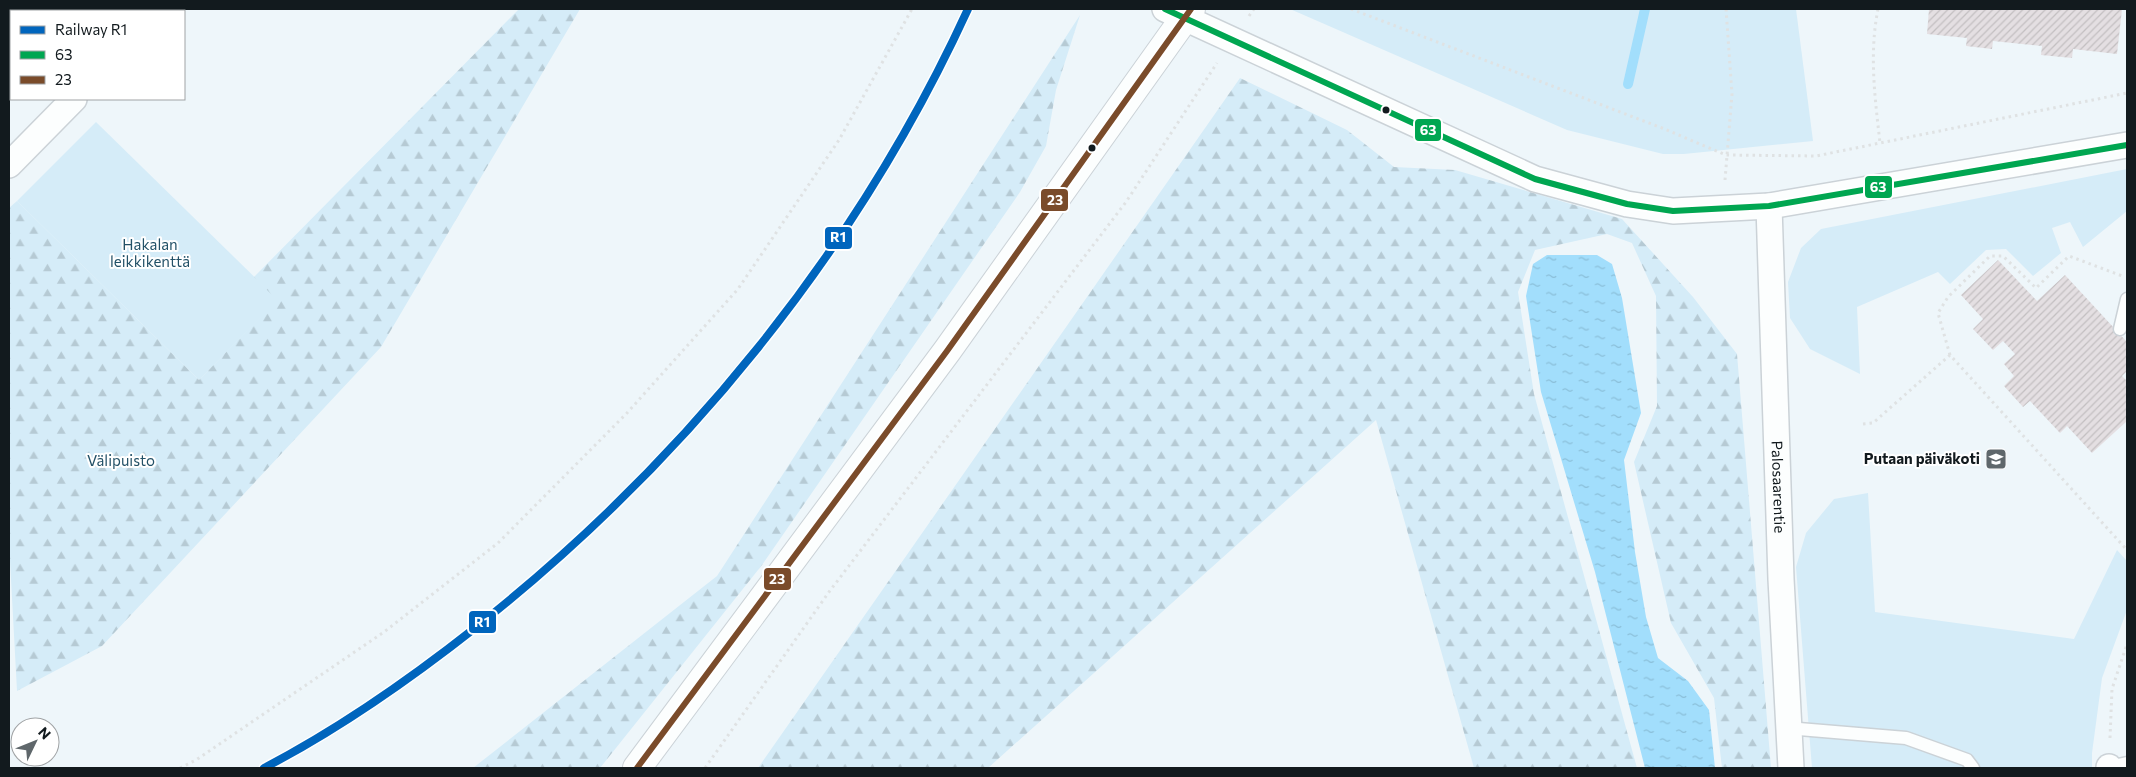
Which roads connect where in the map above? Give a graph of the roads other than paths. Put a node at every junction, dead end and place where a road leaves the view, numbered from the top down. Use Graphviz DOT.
graph roads {
  1 [pos="1180,12"];
  2 [pos="73,100"];
  3 [pos="2127,145"];
  4 [pos="9,164"];
  5 [pos="1769,206"];
  6 [pos="2127,298"];
  7 [pos="2120,329"];
  8 [pos="1787,728"];
  9 [pos="637,768"];
  10 [pos="1791,768"];
  11 [pos="1973,768"];
  1 -- 5 [label="street"];
  1 -- 9 [label="street"];
  2 -- 4 [label="street"];
  3 -- 5 [label="street"];
  5 -- 8 [label="street, Palosaarentie"];
  6 -- 7 [label="lane"];
  8 -- 10 [label="street, Palosaarentie"];
  8 -- 11 [label="lane"];
}
